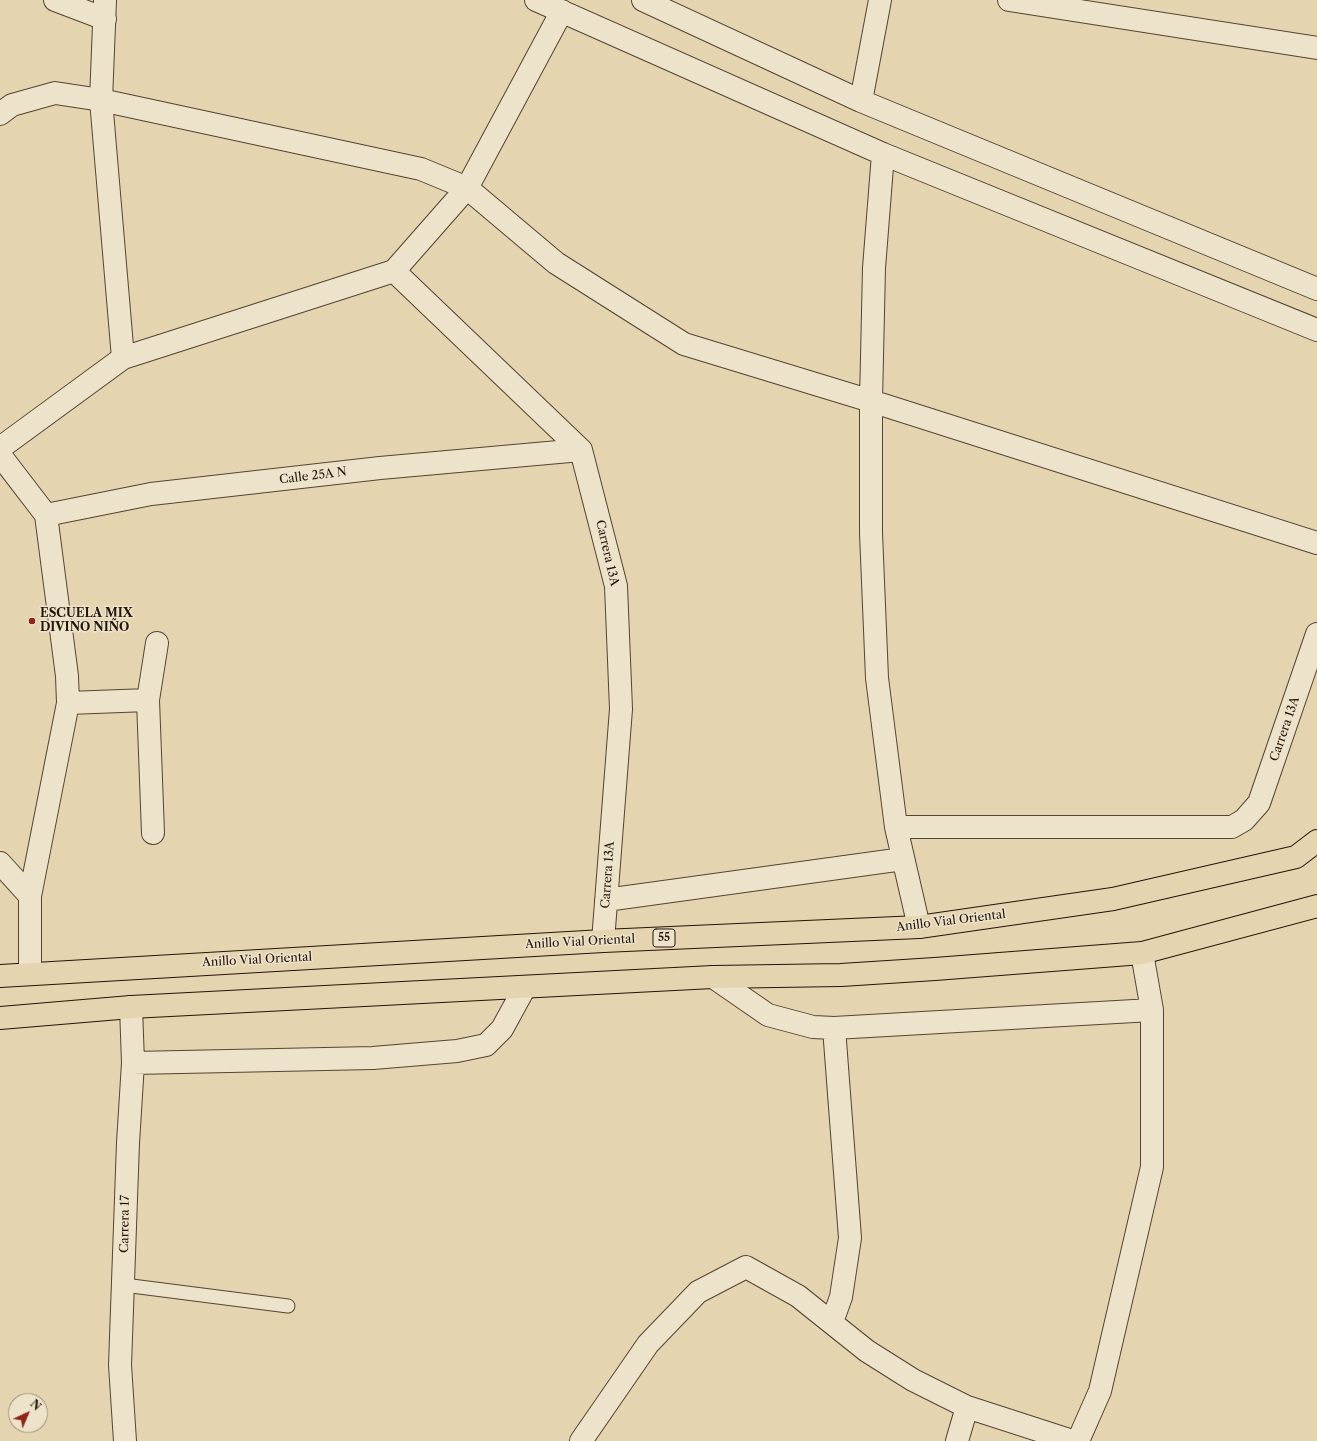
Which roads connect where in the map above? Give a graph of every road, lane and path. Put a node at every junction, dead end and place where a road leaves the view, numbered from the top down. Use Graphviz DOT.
graph roads {
  1 [pos="55,0"];
  2 [pos="536,0"];
  3 [pos="643,0"];
  4 [pos="880,0"];
  5 [pos="1009,0"];
  6 [pos="105,10"];
  7 [pos="562,11"];
  8 [pos="1317,48"];
  9 [pos="101,100"];
  10 [pos="862,101"];
  11 [pos="0,114"];
  12 [pos="884,154"];
  13 [pos="467,188"];
  14 [pos="394,271"];
  15 [pos="1317,289"];
  16 [pos="1317,330"];
  17 [pos="123,358"];
  18 [pos="871,401"];
  19 [pos="0,448"];
  20 [pos="581,450"];
  21 [pos="0,455"];
  22 [pos="46,515"];
  23 [pos="1317,543"];
  24 [pos="1317,634"];
  25 [pos="157,643"];
  26 [pos="148,700"];
  27 [pos="68,703"];
  28 [pos="896,827"];
  29 [pos="153,833"];
  30 [pos="1317,841"];
  31 [pos="903,859"];
  32 [pos="0,863"];
  33 [pos="30,896"];
  34 [pos="606,900"];
  35 [pos="1317,906"];
  36 [pos="918,927"];
  37 [pos="603,941"];
  38 [pos="1142,953"];
  39 [pos="30,973"];
  40 [pos="0,976"];
  41 [pos="713,977"];
  42 [pos="525,987"];
  43 [pos="131,1007"];
  44 [pos="1152,1010"];
  45 [pos="0,1018"];
  46 [pos="834,1028"];
  47 [pos="133,1063"];
  48 [pos="124,1285"];
  49 [pos="288,1306"];
  50 [pos="832,1322"];
  51 [pos="967,1407"];
  52 [pos="125,1441"];
  53 [pos="581,1441"];
  54 [pos="957,1441"];
  55 [pos="1072,1441"];
  56 [pos="1078,1441"];
  1 -- 6 [label="street"];
  2 -- 7 [label="street"];
  3 -- 10 [label="street"];
  4 -- 10 [label="street"];
  5 -- 8 [label="street"];
  6 -- 9 [label="street"];
  7 -- 12 [label="street"];
  7 -- 13 [label="street"];
  9 -- 11 [label="street"];
  9 -- 13 [label="street"];
  9 -- 17 [label="street"];
  10 -- 15 [label="street"];
  12 -- 16 [label="street"];
  12 -- 18 [label="street"];
  13 -- 14 [label="street"];
  13 -- 18 [label="street"];
  14 -- 17 [label="street"];
  14 -- 20 [label="street"];
  17 -- 19 [label="street"];
  18 -- 23 [label="street"];
  18 -- 28 [label="street"];
  20 -- 22 [label="street, Calle 25A N"];
  20 -- 34 [label="street, Carrera 13A"];
  21 -- 22 [label="street"];
  22 -- 27 [label="street"];
  24 -- 28 [label="street, Carrera 13A"];
  25 -- 26 [label="street"];
  26 -- 27 [label="street"];
  26 -- 29 [label="street"];
  27 -- 33 [label="street"];
  28 -- 31 [label="street"];
  30 -- 36 [label="highway, Anillo Vial Oriental / 55"];
  31 -- 34 [label="street"];
  31 -- 36 [label="street"];
  32 -- 33 [label="street"];
  33 -- 39 [label="street"];
  34 -- 37 [label="street, Carrera 13A"];
  35 -- 38 [label="highway"];
  36 -- 37 [label="highway, Anillo Vial Oriental / 55"];
  37 -- 39 [label="highway, Anillo Vial Oriental / 55"];
  38 -- 41 [label="highway"];
  38 -- 44 [label="street"];
  39 -- 40 [label="highway, Anillo Vial Oriental / 55"];
  41 -- 42 [label="highway"];
  41 -- 46 [label="street"];
  42 -- 43 [label="highway"];
  42 -- 47 [label="street"];
  43 -- 45 [label="highway"];
  43 -- 47 [label="street, Carrera 17"];
  44 -- 46 [label="street"];
  44 -- 56 [label="street"];
  46 -- 50 [label="street"];
  47 -- 48 [label="street, Carrera 17"];
  48 -- 49 [label="lane"];
  48 -- 52 [label="street, Carrera 17"];
  50 -- 51 [label="street"];
  50 -- 53 [label="street"];
  51 -- 54 [label="street"];
  51 -- 55 [label="street"];
}
